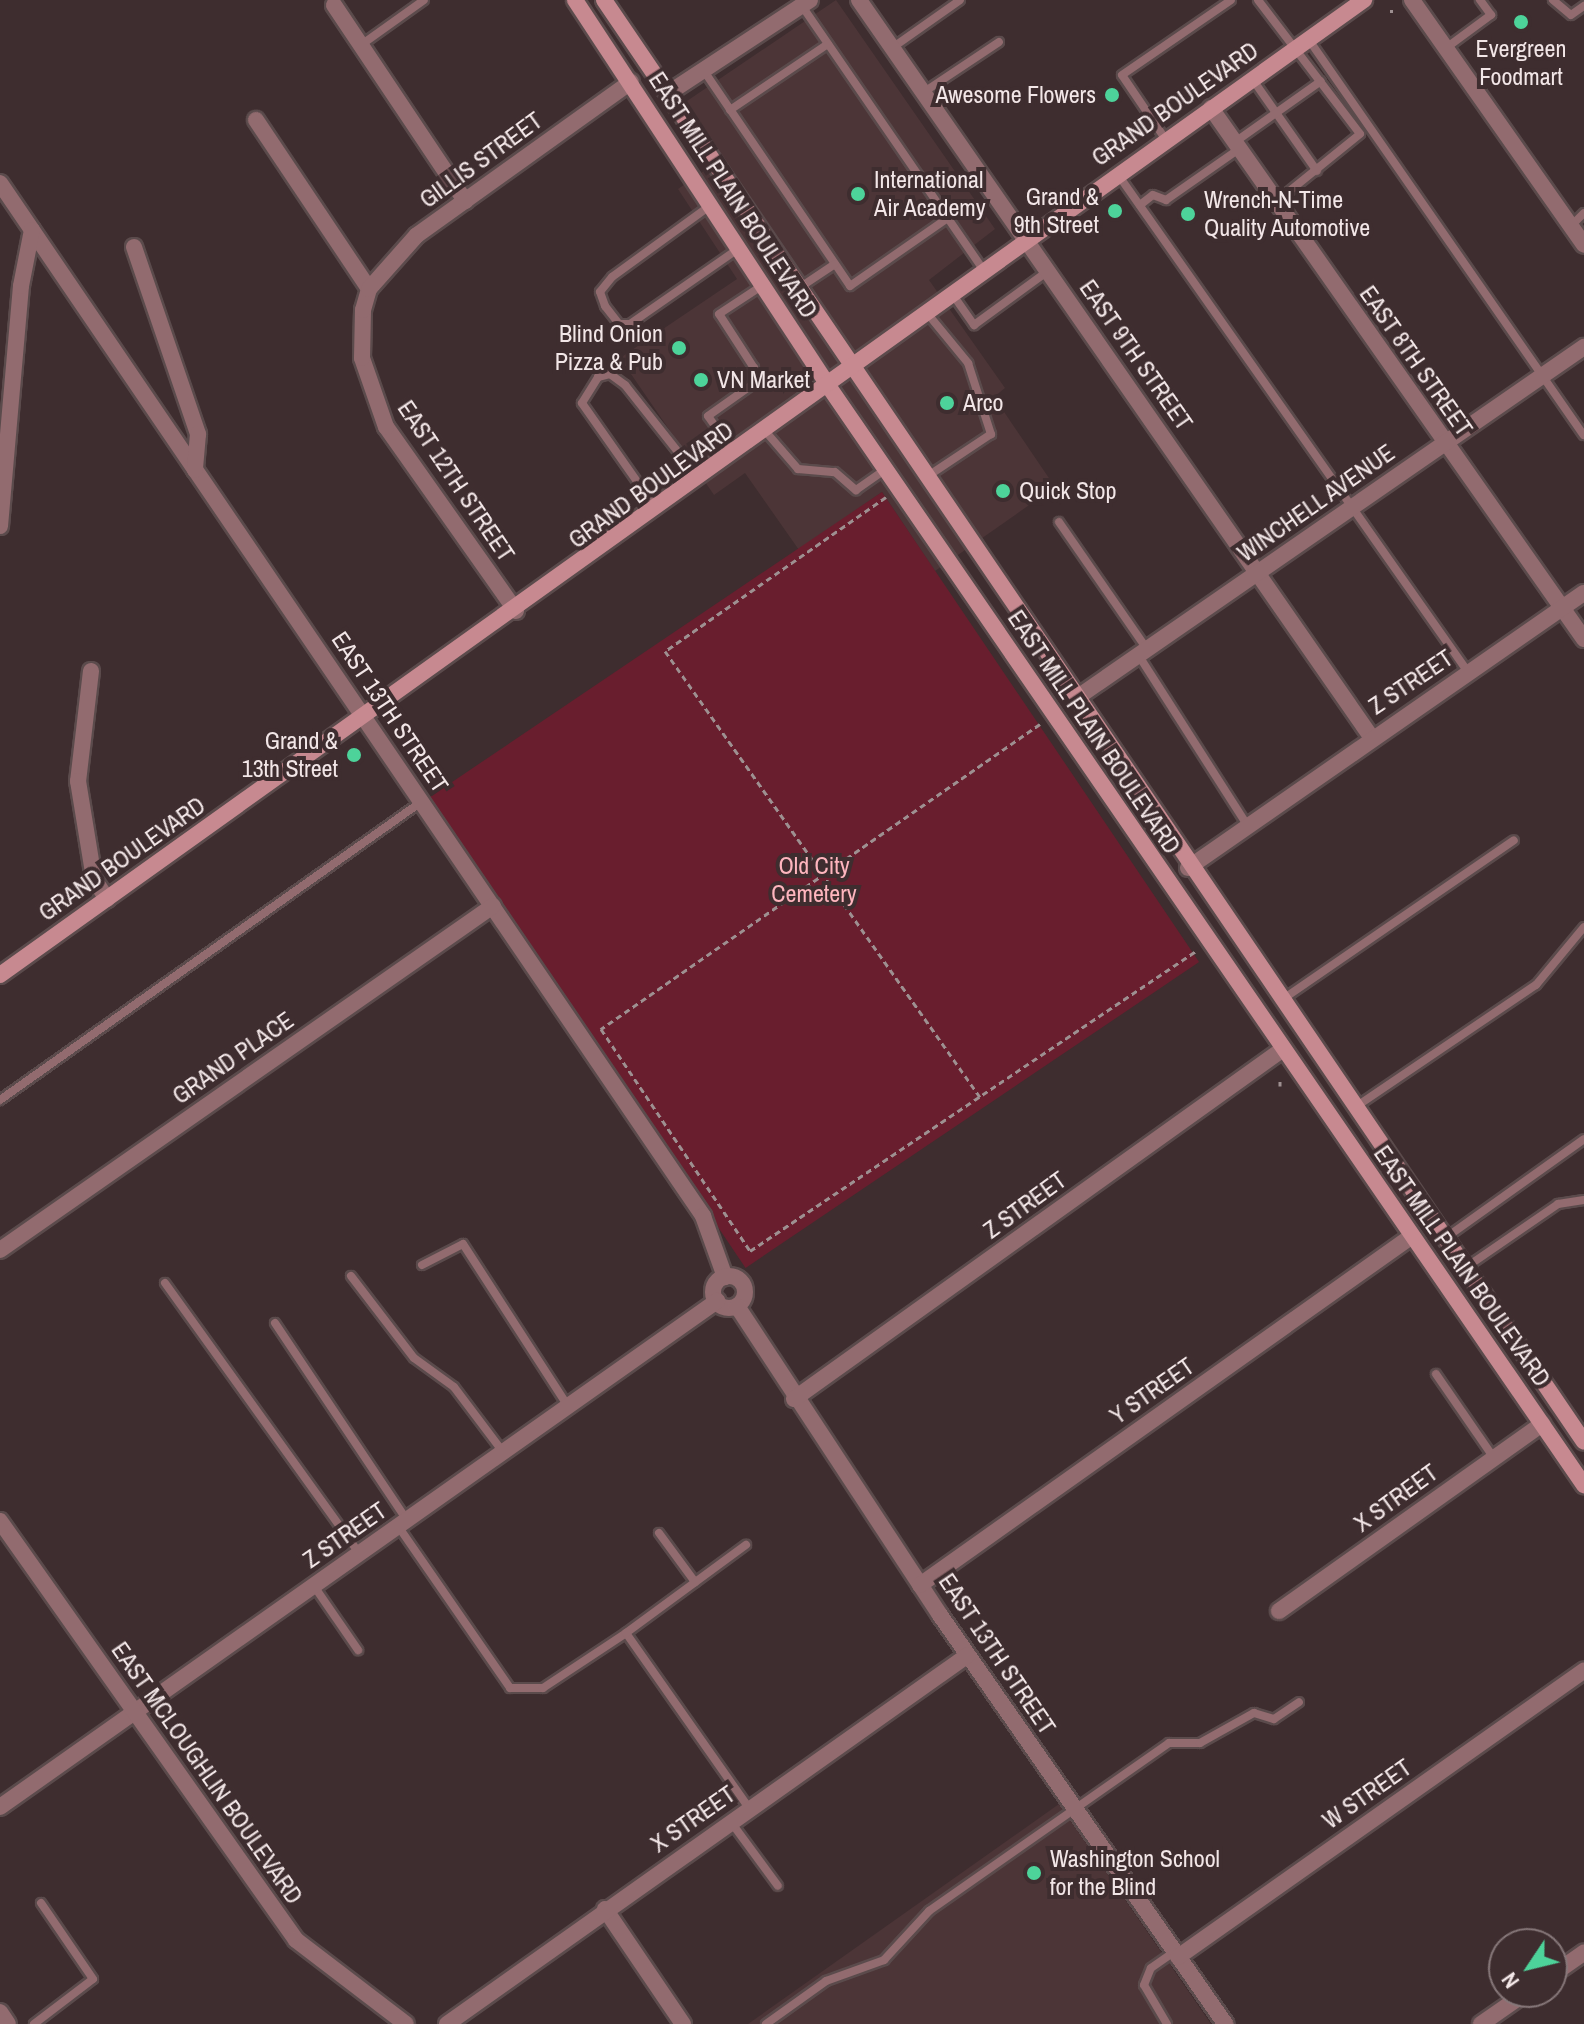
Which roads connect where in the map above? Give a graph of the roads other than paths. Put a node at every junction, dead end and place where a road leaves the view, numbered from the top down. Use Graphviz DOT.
graph roads {
  1 [pos="424,0"];
  2 [pos="575,0"];
  3 [pos="604,0"];
  4 [pos="859,0"];
  5 [pos="960,0"];
  6 [pos="1231,0"];
  7 [pos="1258,0"];
  8 [pos="1364,0"];
  9 [pos="1412,0"];
  10 [pos="1480,0"];
  11 [pos="1553,0"];
  12 [pos="332,2"];
  13 [pos="806,3"];
  14 [pos="1584,6"];
  15 [pos="1308,39"];
  16 [pos="999,42"];
  17 [pos="828,44"];
  18 [pos="361,45"];
  19 [pos="892,48"];
  20 [pos="1445,48"];
  21 [pos="1293,50"];
  22 [pos="704,71"];
  23 [pos="1252,79"];
  24 [pos="1321,81"];
  25 [pos="631,82"];
  26 [pos="924,93"];
  27 [pos="667,94"];
  28 [pos="1211,108"];
  29 [pos="730,110"];
  30 [pos="1275,112"];
  31 [pos="256,120"];
  32 [pos="1166,140"];
  33 [pos="1237,145"];
  34 [pos="1317,171"];
  35 [pos="1118,174"];
  36 [pos="0,183"];
  37 [pos="465,201"];
  38 [pos="1276,202"];
  39 [pos="711,205"];
  40 [pos="1140,205"];
  41 [pos="1584,213"];
  42 [pos="948,218"];
  43 [pos="1571,226"];
  44 [pos="32,230"];
  45 [pos="1026,240"];
  46 [pos="1584,245"];
  47 [pos="134,247"];
  48 [pos="739,249"];
  49 [pos="835,264"];
  50 [pos="984,271"];
  51 [pos="1048,271"];
  52 [pos="763,285"];
  53 [pos="799,288"];
  54 [pos="369,289"];
  55 [pos="952,294"];
  56 [pos="927,313"];
  57 [pos="1584,347"];
  58 [pos="852,371"];
  59 [pos="1542,376"];
  60 [pos="829,387"];
  61 [pos="766,432"];
  62 [pos="1584,435"];
  63 [pos="1445,443"];
  64 [pos="735,454"];
  65 [pos="886,469"];
  66 [pos="195,470"];
  67 [pos="700,479"];
  68 [pos="924,479"];
  69 [pos="1352,507"];
  70 [pos="658,511"];
  71 [pos="1059,522"];
  72 [pos="0,526"];
  73 [pos="1258,572"];
  74 [pos="1584,593"];
  75 [pos="1559,609"];
  76 [pos="516,611"];
  77 [pos="1584,639"];
  78 [pos="1142,652"];
  79 [pos="91,671"];
  80 [pos="1468,672"];
  81 [pos="1075,699"];
  82 [pos="365,717"];
  83 [pos="1372,738"];
  84 [pos="422,802"];
  85 [pos="1247,825"];
  86 [pos="1514,840"];
  87 [pos="1188,868"];
  88 [pos="107,899"];
  89 [pos="493,906"];
  90 [pos="1584,927"];
  91 [pos="0,975"];
  92 [pos="1279,1002"];
  93 [pos="1283,1049"];
  94 [pos="0,1100"];
  95 [pos="1354,1109"];
  96 [pos="1584,1139"];
  97 [pos="1584,1200"];
  98 [pos="1412,1236"];
  99 [pos="1444,1239"];
  100 [pos="0,1250"];
  101 [pos="422,1265"];
  102 [pos="1464,1269"];
  103 [pos="351,1276"];
  104 [pos="725,1277"];
  105 [pos="165,1283"];
  106 [pos="717,1301"];
  107 [pos="737,1306"];
  108 [pos="275,1323"];
  109 [pos="1436,1374"];
  110 [pos="794,1399"];
  111 [pos="568,1406"];
  112 [pos="1542,1424"];
  113 [pos="1584,1442"];
  114 [pos="503,1452"];
  115 [pos="1494,1458"];
  116 [pos="1584,1485"];
  117 [pos="0,1521"];
  118 [pos="403,1523"];
  119 [pos="659,1533"];
  120 [pos="746,1545"];
  121 [pos="359,1554"];
  122 [pos="695,1582"];
  123 [pos="920,1585"];
  124 [pos="314,1586"];
  125 [pos="1279,1611"];
  126 [pos="626,1633"];
  127 [pos="358,1650"];
  128 [pos="968,1655"];
  129 [pos="1584,1671"];
  130 [pos="1299,1702"];
  131 [pos="135,1713"];
  132 [pos="0,1807"];
  133 [pos="749,1808"];
  134 [pos="1073,1808"];
  135 [pos="730,1822"];
  136 [pos="778,1886"];
  137 [pos="41,1903"];
  138 [pos="605,1909"];
  139 [pos="1176,1954"];
  140 [pos="1504,2008"];
  141 [pos="0,2012"];
  142 [pos="8,2024"];
  143 [pos="34,2024"];
  144 [pos="406,2024"];
  145 [pos="447,2024"];
  146 [pos="683,2024"];
  147 [pos="766,2024"];
  148 [pos="1167,2024"];
  149 [pos="1225,2024"];
  150 [pos="1481,2024"];
  1 -- 18 [label="lane"];
  2 -- 25 [label="main road, EAST MILL PLAIN BOULEVARD"];
  3 -- 27 [label="main road, EAST MILL PLAIN BOULEVARD"];
  4 -- 19 [label="street, EAST 9TH STREET"];
  5 -- 19 [label="lane"];
  6 -- 32 [label="lane"];
  7 -- 21 [label="lane"];
  8 -- 15 [label="main road, GRAND BOULEVARD"];
  9 -- 20 [label="street"];
  10 -- 20 [label="lane"];
  11 -- 14 [label="lane"];
  12 -- 18 [label="street"];
  13 -- 17 [label="lane"];
  13 -- 22 [label="street"];
  15 -- 21 [label="main road, GRAND BOULEVARD"];
  15 -- 59 [label="lane"];
  16 -- 26 [label="lane"];
  17 -- 29 [label="lane"];
  17 -- 42 [label="lane"];
  18 -- 37 [label="street"];
  19 -- 26 [label="street, EAST 9TH STREET"];
  20 -- 43 [label="street"];
  21 -- 23 [label="main road, GRAND BOULEVARD"];
  21 -- 24 [label="lane"];
  22 -- 27 [label="street"];
  22 -- 29 [label="lane"];
  23 -- 28 [label="main road, GRAND BOULEVARD"];
  23 -- 30 [label="lane"];
  24 -- 30 [label="lane"];
  24 -- 34 [label="lane"];
  25 -- 37 [label="street, GILLIS STREET"];
  25 -- 39 [label="main road, EAST MILL PLAIN BOULEVARD"];
  26 -- 45 [label="street, EAST 9TH STREET"];
  27 -- 53 [label="main road, EAST MILL PLAIN BOULEVARD"];
  28 -- 32 [label="main road, GRAND BOULEVARD"];
  28 -- 33 [label="street, EAST 8TH STREET"];
  29 -- 49 [label="lane"];
  30 -- 33 [label="lane"];
  30 -- 34 [label="lane"];
  31 -- 54 [label="street"];
  32 -- 35 [label="main road, GRAND BOULEVARD"];
  33 -- 38 [label="street, EAST 8TH STREET"];
  33 -- 40 [label="lane"];
  34 -- 38 [label="lane"];
  35 -- 40 [label="lane"];
  35 -- 45 [label="main road, GRAND BOULEVARD"];
  36 -- 44 [label="street, EAST 13TH STREET"];
  37 -- 54 [label="street, GILLIS STREET"];
  38 -- 63 [label="street, EAST 8TH STREET"];
  39 -- 48 [label="main road, EAST MILL PLAIN BOULEVARD"];
  39 -- 48 [label="lane"];
  40 -- 69 [label="lane"];
  41 -- 43 [label="lane"];
  42 -- 49 [label="lane"];
  42 -- 50 [label="lane"];
  43 -- 46 [label="street"];
  44 -- 66 [label="street, EAST 13TH STREET"];
  44 -- 72 [label="street"];
  45 -- 50 [label="main road, GRAND BOULEVARD"];
  45 -- 51 [label="street, EAST 9TH STREET"];
  47 -- 66 [label="street"];
  48 -- 52 [label="main road, EAST MILL PLAIN BOULEVARD"];
  49 -- 53 [label="lane"];
  50 -- 55 [label="main road, GRAND BOULEVARD"];
  51 -- 55 [label="lane"];
  51 -- 73 [label="street, EAST 9TH STREET"];
  52 -- 60 [label="main road, EAST MILL PLAIN BOULEVARD"];
  52 -- 64 [label="lane"];
  53 -- 58 [label="main road, EAST MILL PLAIN BOULEVARD"];
  54 -- 76 [label="street, EAST 12TH STREET"];
  55 -- 56 [label="main road, GRAND BOULEVARD"];
  56 -- 58 [label="main road, GRAND BOULEVARD"];
  56 -- 68 [label="lane"];
  57 -- 59 [label="street, WINCHELL AVENUE"];
  58 -- 60 [label="main road, GRAND BOULEVARD"];
  58 -- 68 [label="main road, EAST MILL PLAIN BOULEVARD"];
  59 -- 62 [label="lane"];
  59 -- 63 [label="street, WINCHELL AVENUE"];
  60 -- 61 [label="main road, GRAND BOULEVARD"];
  60 -- 65 [label="main road, EAST MILL PLAIN BOULEVARD"];
  61 -- 64 [label="main road, GRAND BOULEVARD"];
  61 -- 65 [label="lane"];
  63 -- 69 [label="street, WINCHELL AVENUE"];
  63 -- 75 [label="street, EAST 8TH STREET"];
  64 -- 67 [label="main road, GRAND BOULEVARD"];
  65 -- 93 [label="main road, EAST MILL PLAIN BOULEVARD"];
  66 -- 82 [label="street, EAST 13TH STREET"];
  67 -- 70 [label="main road, GRAND BOULEVARD"];
  67 -- 70 [label="lane"];
  68 -- 81 [label="main road, EAST MILL PLAIN BOULEVARD"];
  69 -- 73 [label="street, WINCHELL AVENUE"];
  69 -- 80 [label="lane"];
  70 -- 76 [label="main road, GRAND BOULEVARD"];
  71 -- 78 [label="lane"];
  73 -- 78 [label="street, WINCHELL AVENUE"];
  73 -- 83 [label="street, EAST 9TH STREET"];
  74 -- 75 [label="street, Z STREET"];
  75 -- 77 [label="street, EAST 8TH STREET"];
  75 -- 80 [label="street, Z STREET"];
  76 -- 82 [label="main road, GRAND BOULEVARD"];
  78 -- 81 [label="street, WINCHELL AVENUE"];
  78 -- 85 [label="lane"];
  79 -- 88 [label="street"];
  80 -- 83 [label="street, Z STREET"];
  81 -- 87 [label="main road, EAST MILL PLAIN BOULEVARD"];
  82 -- 84 [label="street, EAST 13TH STREET"];
  82 -- 88 [label="main road, GRAND BOULEVARD"];
  83 -- 85 [label="street, Z STREET"];
  84 -- 89 [label="street, EAST 13TH STREET"];
  84 -- 94 [label="lane"];
  85 -- 87 [label="street, Z STREET"];
  86 -- 92 [label="lane"];
  87 -- 92 [label="main road, EAST MILL PLAIN BOULEVARD"];
  88 -- 91 [label="main road, GRAND BOULEVARD"];
  89 -- 100 [label="street, GRAND PLACE"];
  89 -- 104 [label="street, EAST 13TH STREET"];
  90 -- 95 [label="lane"];
  92 -- 95 [label="main road, EAST MILL PLAIN BOULEVARD"];
  93 -- 98 [label="main road, EAST MILL PLAIN BOULEVARD"];
  93 -- 110 [label="street, Z STREET"];
  95 -- 99 [label="main road, EAST MILL PLAIN BOULEVARD"];
  96 -- 99 [label="lane"];
  97 -- 102 [label="lane"];
  98 -- 112 [label="main road, EAST MILL PLAIN BOULEVARD"];
  98 -- 123 [label="street, Y STREET"];
  99 -- 102 [label="main road, EAST MILL PLAIN BOULEVARD"];
  101 -- 111 [label="lane"];
  102 -- 113 [label="main road, EAST MILL PLAIN BOULEVARD"];
  103 -- 114 [label="lane"];
  104 -- 106 [label="street"];
  104 -- 107 [label="street, EAST 13TH STREET"];
  105 -- 121 [label="lane"];
  106 -- 107 [label="street"];
  106 -- 111 [label="street, Z STREET"];
  107 -- 110 [label="street, EAST 13TH STREET"];
  108 -- 118 [label="lane"];
  109 -- 115 [label="lane"];
  110 -- 123 [label="street, EAST 13TH STREET"];
  111 -- 114 [label="street, Z STREET"];
  112 -- 115 [label="street, X STREET"];
  112 -- 116 [label="main road, EAST MILL PLAIN BOULEVARD"];
  114 -- 118 [label="street, Z STREET"];
  115 -- 125 [label="street, X STREET"];
  117 -- 131 [label="street, EAST MCLOUGHLIN BOULEVARD"];
  118 -- 121 [label="street, Z STREET"];
  118 -- 126 [label="lane"];
  119 -- 122 [label="lane"];
  120 -- 122 [label="lane"];
  121 -- 124 [label="street, Z STREET"];
  122 -- 126 [label="lane"];
  123 -- 128 [label="street, EAST 13TH STREET"];
  124 -- 127 [label="lane"];
  124 -- 131 [label="street, Z STREET"];
  126 -- 133 [label="lane"];
  128 -- 133 [label="street, X STREET"];
  128 -- 134 [label="street, EAST 13TH STREET"];
  129 -- 139 [label="street, W STREET"];
  130 -- 134 [label="lane"];
  131 -- 132 [label="street, Z STREET"];
  131 -- 144 [label="street, EAST MCLOUGHLIN BOULEVARD"];
  133 -- 135 [label="street, X STREET"];
  134 -- 139 [label="street, EAST 13TH STREET"];
  134 -- 147 [label="lane"];
  135 -- 136 [label="lane"];
  135 -- 138 [label="street, X STREET"];
  137 -- 143 [label="lane"];
  138 -- 145 [label="street, X STREET"];
  138 -- 146 [label="street"];
  139 -- 148 [label="lane"];
  139 -- 149 [label="street, EAST 13TH STREET"];
  140 -- 150 [label="street"];
  141 -- 142 [label="street"];
}
